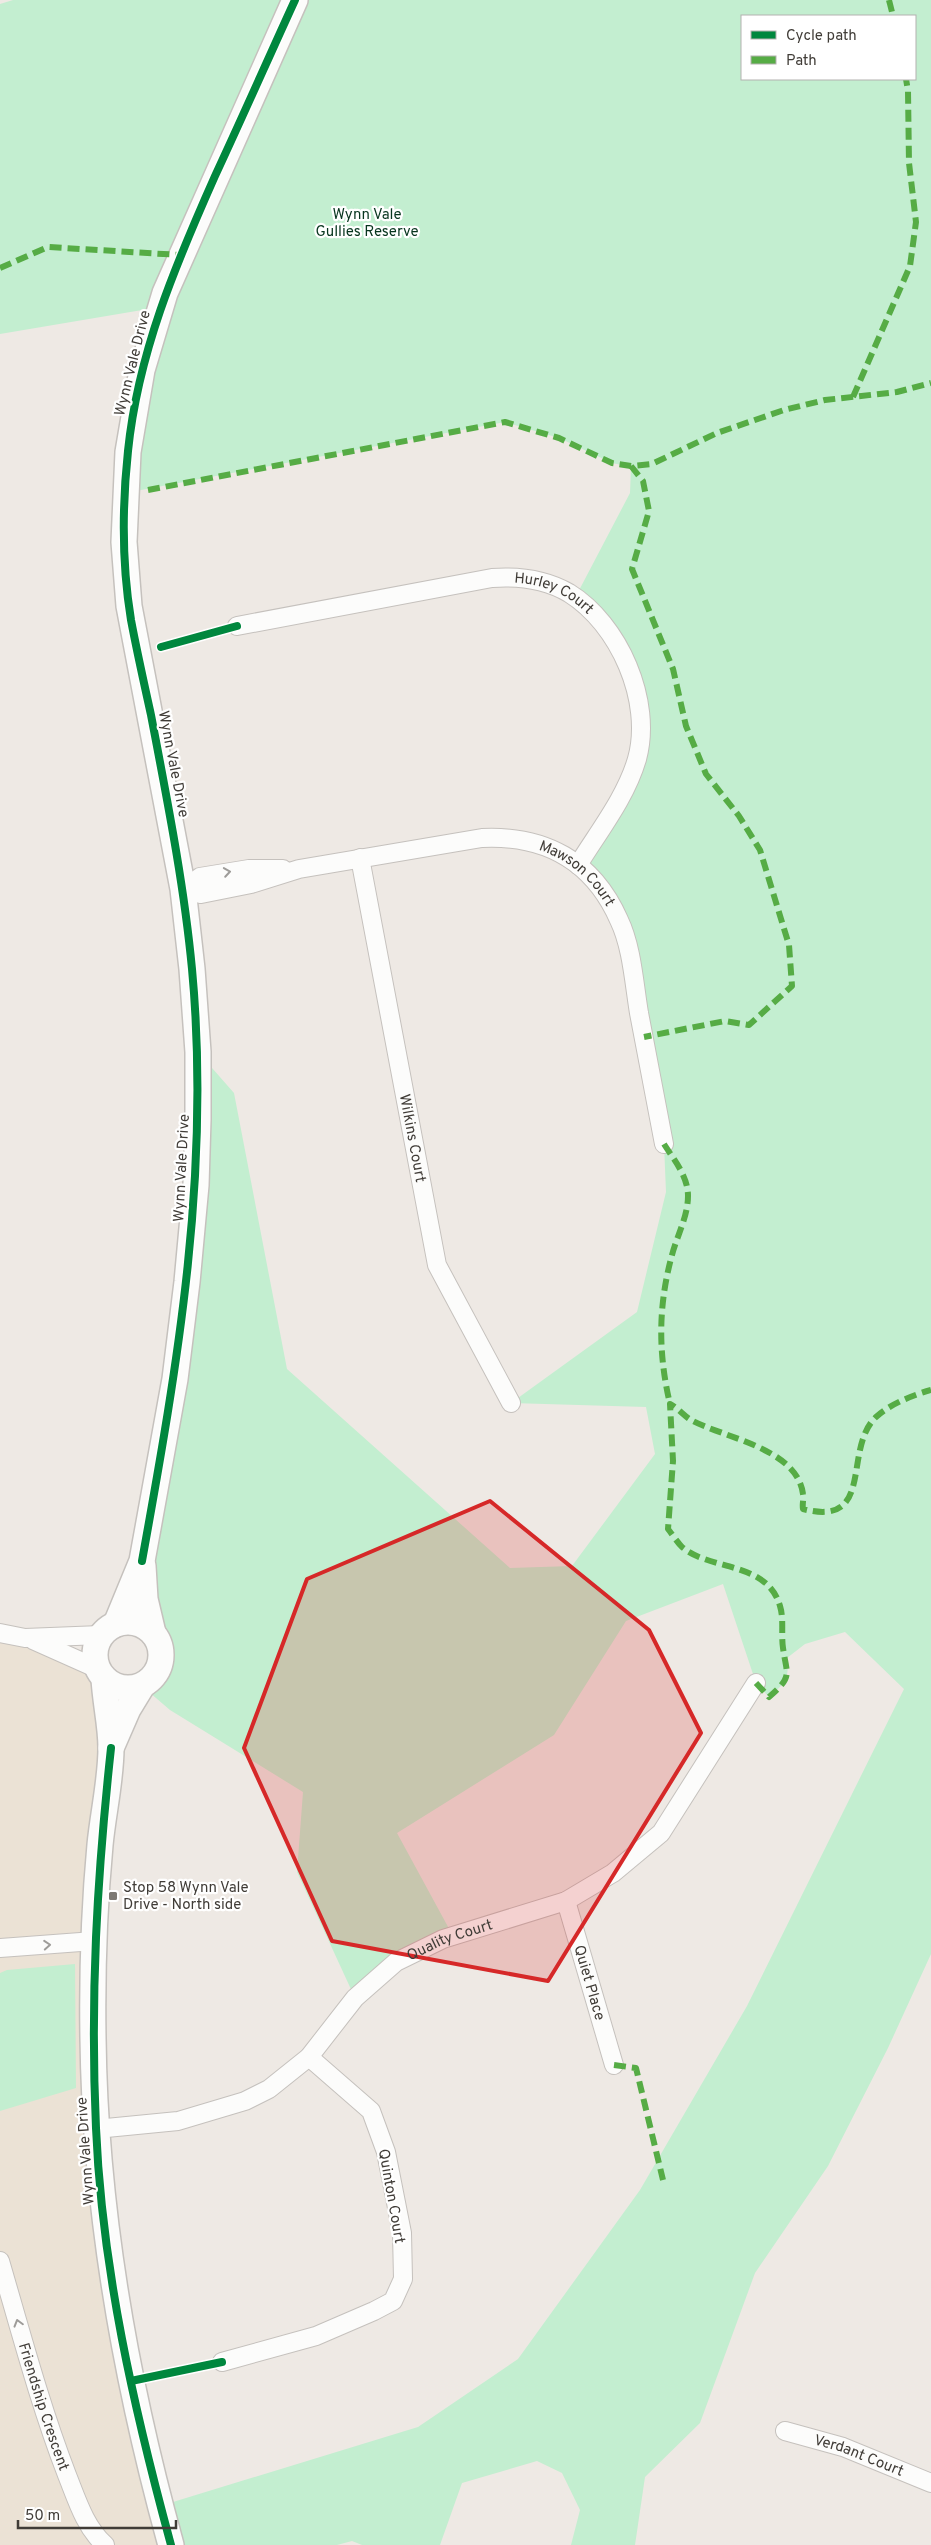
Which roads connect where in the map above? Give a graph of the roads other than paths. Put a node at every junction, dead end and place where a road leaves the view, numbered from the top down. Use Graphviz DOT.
graph roads {
  1 [pos="295,0"];
  2 [pos="237,626"];
  3 [pos="360,858"];
  4 [pos="578,864"];
  5 [pos="183,889"];
  6 [pos="664,1144"];
  7 [pos="511,1403"];
  8 [pos="142,1561"];
  9 [pos="109,1630"];
  10 [pos="0,1633"];
  11 [pos="153,1633"];
  12 [pos="25,1638"];
  13 [pos="101,1674"];
  14 [pos="756,1683"];
  15 [pos="142,1686"];
  16 [pos="111,1748"];
  17 [pos="566,1901"];
  18 [pos="94,1941"];
  19 [pos="0,1948"];
  20 [pos="309,2057"];
  21 [pos="614,2065"];
  22 [pos="96,2129"];
  23 [pos="0,2261"];
  24 [pos="222,2362"];
  25 [pos="785,2431"];
  26 [pos="931,2483"];
  27 [pos="104,2545"];
  28 [pos="171,2545"];
  1 -- 5 [label="main road, Wynn Vale Drive"];
  2 -- 4 [label="street, Hurley Court"];
  3 -- 4 [label="street, Mawson Court"];
  3 -- 5 [label="street, Mawson Court"];
  3 -- 7 [label="street, Wilkins Court"];
  4 -- 6 [label="street, Mawson Court"];
  5 -- 8 [label="main road, Wynn Vale Drive"];
  8 -- 9 [label="main road, Wynn Vale Drive"];
  8 -- 11 [label="main road, Wynn Vale Drive"];
  9 -- 11 [label="main road"];
  9 -- 12 [label="street"];
  9 -- 13 [label="main road"];
  10 -- 12 [label="street"];
  11 -- 15 [label="main road"];
  12 -- 13 [label="street"];
  13 -- 15 [label="main road"];
  13 -- 16 [label="main road, Wynn Vale Drive"];
  14 -- 17 [label="street, Quality Court"];
  15 -- 16 [label="main road, Wynn Vale Drive"];
  16 -- 18 [label="main road, Wynn Vale Drive"];
  17 -- 20 [label="street, Quality Court"];
  17 -- 21 [label="street, Quiet Place"];
  19 -- 18 [label="street, one-way"];
  18 -- 22 [label="main road, Wynn Vale Drive"];
  20 -- 22 [label="street, Quality Court"];
  20 -- 24 [label="street, Quinton Court"];
  22 -- 28 [label="main road, Wynn Vale Drive"];
  27 -- 23 [label="street, Friendship Crescent, one-way"];
  25 -- 26 [label="street, Verdant Court"];
}
